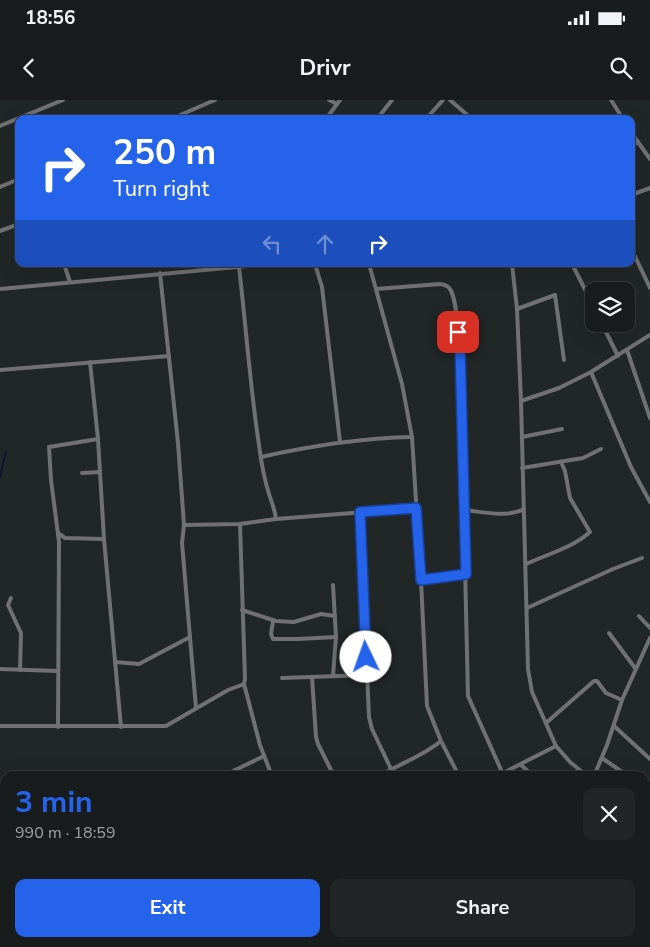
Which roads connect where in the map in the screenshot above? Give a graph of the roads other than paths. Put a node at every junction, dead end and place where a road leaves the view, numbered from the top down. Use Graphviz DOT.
graph roads {
  1 [pos="63,100"];
  2 [pos="215,100"];
  3 [pos="330,100"];
  4 [pos="392,100"];
  5 [pos="443,100"];
  6 [pos="450,100"];
  7 [pos="611,100"];
  8 [pos="338,102"];
  9 [pos="27,115"];
  10 [pos="180,115"];
  11 [pos="329,115"];
  12 [pos="380,115"];
  13 [pos="430,115"];
  14 [pos="467,115"];
  15 [pos="620,115"];
  16 [pos="15,120"];
  17 [pos="0,126"];
  18 [pos="635,138"];
  19 [pos="638,142"];
  20 [pos="635,144"];
  21 [pos="650,159"];
  22 [pos="15,181"];
  23 [pos="0,187"];
  24 [pos="650,188"];
  25 [pos="635,194"];
  26 [pos="15,225"];
  27 [pos="0,230"];
  28 [pos="635,256"];
  29 [pos="65,267"];
  30 [pos="205,267"];
  31 [pos="239,267"];
  32 [pos="316,267"];
  33 [pos="370,267"];
  34 [pos="512,267"];
  35 [pos="574,267"];
  36 [pos="160,273"];
  37 [pos="70,282"];
  38 [pos="650,288"];
  39 [pos="0,289"];
  40 [pos="376,289"];
  41 [pos="585,289"];
  42 [pos="517,309"];
  43 [pos="606,332"];
  44 [pos="650,334"];
  45 [pos="627,350"];
  46 [pos="169,356"];
  47 [pos="618,356"];
  48 [pos="564,360"];
  49 [pos="90,362"];
  50 [pos="0,370"];
  51 [pos="591,372"];
  52 [pos="521,401"];
  53 [pos="650,418"];
  54 [pos="562,429"];
  55 [pos="412,436"];
  56 [pos="522,436"];
  57 [pos="98,438"];
  58 [pos="340,442"];
  59 [pos="601,449"];
  60 [pos="261,457"];
  61 [pos="560,462"];
  62 [pos="522,468"];
  63 [pos="100,472"];
  64 [pos="82,473"];
  65 [pos="650,502"];
  66 [pos="416,508"];
  67 [pos="524,509"];
  68 [pos="465,510"];
  69 [pos="360,512"];
  70 [pos="519,512"];
  71 [pos="276,519"];
  72 [pos="524,520"];
  73 [pos="240,524"];
  74 [pos="184,525"];
  75 [pos="58,533"];
  76 [pos="65,538"];
  77 [pos="104,539"];
  78 [pos="59,542"];
  79 [pos="642,558"];
  80 [pos="526,564"];
  81 [pos="466,574"];
  82 [pos="421,580"];
  83 [pos="333,585"];
  84 [pos="11,598"];
  85 [pos="527,608"];
  86 [pos="242,610"];
  87 [pos="335,616"];
  88 [pos="639,616"];
  89 [pos="273,620"];
  90 [pos="650,628"];
  91 [pos="609,633"];
  92 [pos="190,636"];
  93 [pos="336,637"];
  94 [pos="650,638"];
  95 [pos="115,662"];
  96 [pos="635,668"];
  97 [pos="0,669"];
  98 [pos="20,670"];
  99 [pos="57,671"];
  100 [pos="367,675"];
  101 [pos="333,676"];
  102 [pos="312,677"];
  103 [pos="282,678"];
  104 [pos="244,684"];
  105 [pos="622,700"];
  106 [pos="196,708"];
  107 [pos="546,723"];
  108 [pos="0,726"];
  109 [pos="121,726"];
  110 [pos="614,726"];
  111 [pos="58,727"];
  112 [pos="441,742"];
  113 [pos="556,746"];
  114 [pos="264,756"];
  115 [pos="602,758"];
  116 [pos="650,758"];
  117 [pos="521,765"];
  118 [pos="391,769"];
  119 [pos="233,771"];
  120 [pos="270,771"];
  121 [pos="332,771"];
  122 [pos="388,771"];
  123 [pos="456,771"];
  124 [pos="502,771"];
  125 [pos="505,771"];
  126 [pos="528,771"];
  127 [pos="581,771"];
  128 [pos="596,771"];
  129 [pos="621,771"];
  1 -- 9 [label="street"];
  2 -- 10 [label="street"];
  3 -- 8 [label="street"];
  4 -- 12 [label="street"];
  5 -- 13 [label="street"];
  6 -- 14 [label="street"];
  7 -- 15 [label="street"];
  8 -- 11 [label="street"];
  16 -- 17 [label="street"];
  18 -- 19 [label="street"];
  19 -- 20 [label="street"];
  19 -- 21 [label="street"];
  22 -- 23 [label="street"];
  24 -- 25 [label="street"];
  26 -- 27 [label="street"];
  28 -- 38 [label="street"];
  29 -- 37 [label="street"];
  30 -- 36 [label="street"];
  31 -- 60 [label="street"];
  32 -- 58 [label="street"];
  33 -- 40 [label="street"];
  34 -- 42 [label="street"];
  35 -- 41 [label="street"];
  36 -- 37 [label="street"];
  36 -- 46 [label="street"];
  37 -- 39 [label="street"];
  40 -- 55 [label="street"];
  40 -- 68 [label="street"];
  42 -- 48 [label="street"];
  42 -- 52 [label="street"];
  43 -- 47 [label="street"];
  44 -- 45 [label="street"];
  45 -- 47 [label="street"];
  45 -- 53 [label="street"];
  46 -- 49 [label="street"];
  46 -- 74 [label="street"];
  47 -- 51 [label="street"];
  49 -- 50 [label="street"];
  49 -- 57 [label="street"];
  51 -- 52 [label="street"];
  51 -- 65 [label="street"];
  52 -- 56 [label="street"];
  54 -- 56 [label="street"];
  55 -- 58 [label="street"];
  55 -- 66 [label="street"];
  56 -- 62 [label="street"];
  57 -- 63 [label="street"];
  57 -- 75 [label="street"];
  58 -- 60 [label="street"];
  59 -- 61 [label="street"];
  60 -- 71 [label="street"];
  61 -- 62 [label="street"];
  61 -- 80 [label="street"];
  62 -- 67 [label="street"];
  63 -- 64 [label="street"];
  63 -- 77 [label="street"];
  66 -- 69 [label="street"];
  66 -- 82 [label="street"];
  67 -- 70 [label="street"];
  67 -- 72 [label="street"];
  68 -- 70 [label="street"];
  68 -- 81 [label="street"];
  69 -- 71 [label="street"];
  69 -- 100 [label="street"];
  70 -- 72 [label="street"];
  71 -- 73 [label="street"];
  72 -- 80 [label="street"];
  73 -- 74 [label="street"];
  73 -- 86 [label="street"];
  74 -- 92 [label="street"];
  75 -- 76 [label="street"];
  75 -- 78 [label="street"];
  76 -- 77 [label="street"];
  76 -- 78 [label="street"];
  77 -- 95 [label="street"];
  78 -- 99 [label="street"];
  79 -- 85 [label="street"];
  80 -- 85 [label="street"];
  81 -- 82 [label="street"];
  81 -- 124 [label="street"];
  82 -- 112 [label="street"];
  83 -- 87 [label="street"];
  84 -- 98 [label="street"];
  85 -- 107 [label="street"];
  86 -- 89 [label="street"];
  86 -- 104 [label="street"];
  87 -- 89 [label="street"];
  87 -- 93 [label="street"];
  88 -- 90 [label="street"];
  89 -- 93 [label="street"];
  91 -- 96 [label="street"];
  92 -- 95 [label="street"];
  92 -- 106 [label="street"];
  93 -- 101 [label="street"];
  94 -- 96 [label="street"];
  95 -- 109 [label="street"];
  96 -- 105 [label="street"];
  97 -- 98 [label="street"];
  98 -- 99 [label="street"];
  99 -- 111 [label="street"];
  100 -- 101 [label="street"];
  100 -- 118 [label="street"];
  101 -- 102 [label="street"];
  102 -- 103 [label="street"];
  102 -- 121 [label="street"];
  104 -- 106 [label="street"];
  104 -- 114 [label="street"];
  105 -- 107 [label="street"];
  105 -- 110 [label="street"];
  106 -- 109 [label="street"];
  107 -- 113 [label="street"];
  108 -- 111 [label="street"];
  109 -- 111 [label="street"];
  110 -- 115 [label="street"];
  110 -- 116 [label="street"];
  112 -- 118 [label="street"];
  112 -- 123 [label="street"];
  113 -- 117 [label="street"];
  113 -- 127 [label="street"];
  114 -- 119 [label="street"];
  114 -- 120 [label="street"];
  115 -- 128 [label="street"];
  115 -- 129 [label="street"];
  117 -- 125 [label="street"];
  117 -- 126 [label="street"];
  118 -- 122 [label="street"];
}
